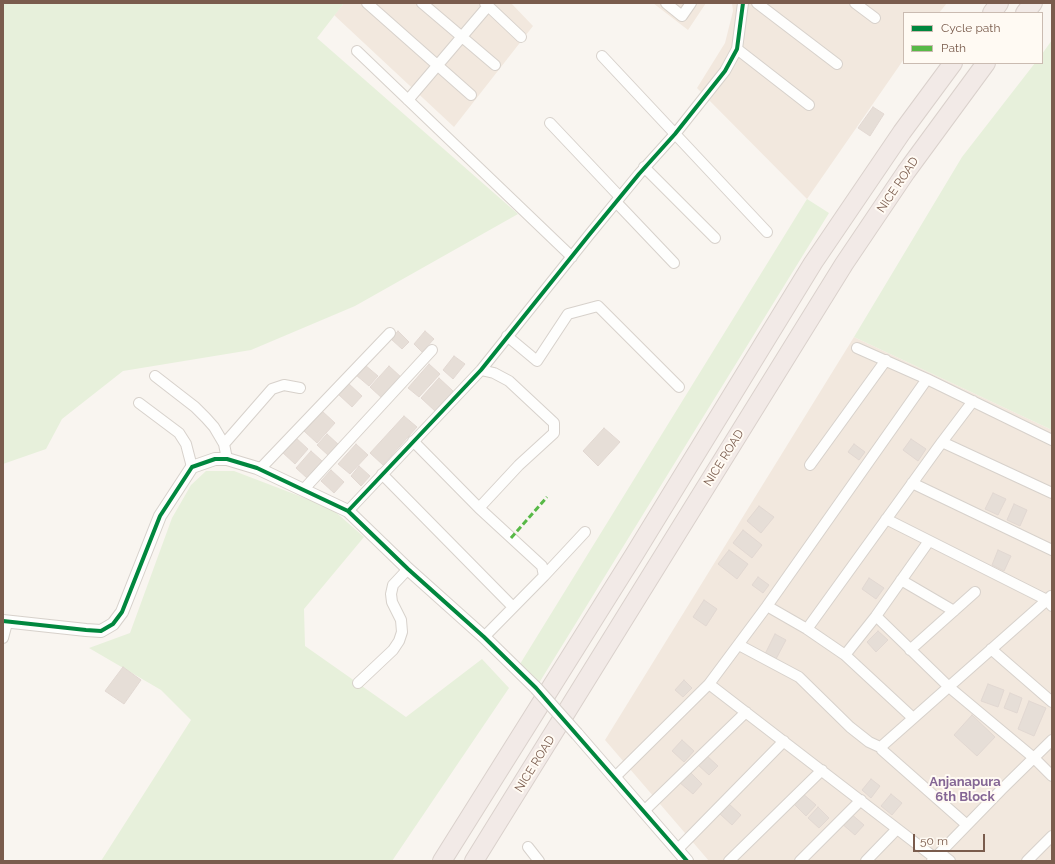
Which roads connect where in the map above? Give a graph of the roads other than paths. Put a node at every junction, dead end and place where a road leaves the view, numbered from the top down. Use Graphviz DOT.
graph roads {
  1 [pos="367,3"];
  2 [pos="422,3"];
  3 [pos="666,3"];
  4 [pos="691,3"];
  5 [pos="743,3"];
  6 [pos="757,3"];
  7 [pos="855,3"];
  8 [pos="1000,3"];
  9 [pos="1033,3"];
  10 [pos="486,4"];
  11 [pos="993,12"];
  12 [pos="1026,12"];
  13 [pos="875,18"];
  14 [pos="461,37"];
  15 [pos="521,37"];
  16 [pos="737,49"];
  17 [pos="357,50"];
  18 [pos="602,56"];
  19 [pos="837,64"];
  20 [pos="952,64"];
  21 [pos="985,64"];
  22 [pos="438,65"];
  23 [pos="494,65"];
  24 [pos="471,95"];
  25 [pos="408,100"];
  26 [pos="809,105"];
  27 [pos="550,123"];
  28 [pos="675,134"];
  29 [pos="644,167"];
  30 [pos="618,200"];
  31 [pos="768,232"];
  32 [pos="715,238"];
  33 [pos="572,256"];
  34 [pos="674,263"];
  35 [pos="390,333"];
  36 [pos="507,336"];
  37 [pos="857,348"];
  38 [pos="432,350"];
  39 [pos="886,360"];
  40 [pos="480,370"];
  41 [pos="155,376"];
  42 [pos="927,379"];
  43 [pos="678,387"];
  44 [pos="300,388"];
  45 [pos="973,401"];
  46 [pos="139,404"];
  47 [pos="1052,440"];
  48 [pos="413,441"];
  49 [pos="942,442"];
  50 [pos="224,444"];
  51 [pos="227,459"];
  52 [pos="810,465"];
  53 [pos="192,467"];
  54 [pos="260,469"];
  55 [pos="382,474"];
  56 [pos="912,483"];
  57 [pos="304,489"];
  58 [pos="1052,493"];
  59 [pos="479,508"];
  60 [pos="348,511"];
  61 [pos="886,519"];
  62 [pos="585,532"];
  63 [pos="929,541"];
  64 [pos="1052,550"];
  65 [pos="408,569"];
  66 [pos="544,576"];
  67 [pos="901,580"];
  68 [pos="975,592"];
  69 [pos="1050,601"];
  70 [pos="767,606"];
  71 [pos="513,607"];
  72 [pos="954,611"];
  73 [pos="876,616"];
  74 [pos="5,622"];
  75 [pos="807,629"];
  76 [pos="484,637"];
  77 [pos="3,638"];
  78 [pos="738,645"];
  79 [pos="991,649"];
  80 [pos="910,650"];
  81 [pos="845,655"];
  82 [pos="358,683"];
  83 [pos="709,684"];
  84 [pos="949,687"];
  85 [pos="1052,702"];
  86 [pos="746,712"];
  87 [pos="913,718"];
  88 [pos="1052,740"];
  89 [pos="784,741"];
  90 [pos="882,748"];
  91 [pos="1034,758"];
  92 [pos="822,770"];
  93 [pos="1052,776"];
  94 [pos="615,777"];
  95 [pos="861,800"];
  96 [pos="644,811"];
  97 [pos="967,824"];
  98 [pos="897,829"];
  99 [pos="1052,836"];
  100 [pos="528,847"];
  101 [pos="677,850"];
  102 [pos="935,857"];
  103 [pos="442,861"];
  104 [pos="474,861"];
  105 [pos="539,861"];
  106 [pos="687,861"];
  107 [pos="729,861"];
  108 [pos="800,861"];
  109 [pos="866,861"];
  110 [pos="950,861"];
  111 [pos="1027,861"];
  1 -- 22 [label="street"];
  2 -- 14 [label="street"];
  3 -- 4 [label="street"];
  5 -- 16 [label="street"];
  6 -- 19 [label="street"];
  7 -- 13 [label="street"];
  8 -- 11 [label="highway"];
  9 -- 12 [label="highway"];
  10 -- 14 [label="street"];
  10 -- 15 [label="street"];
  14 -- 22 [label="street"];
  14 -- 23 [label="street"];
  16 -- 26 [label="street"];
  16 -- 28 [label="street"];
  17 -- 25 [label="street"];
  18 -- 28 [label="street"];
  20 -- 103 [label="highway"];
  21 -- 104 [label="highway, NICE ROAD"];
  22 -- 24 [label="street"];
  22 -- 25 [label="street"];
  25 -- 33 [label="street"];
  27 -- 30 [label="street"];
  28 -- 29 [label="street"];
  28 -- 31 [label="street"];
  29 -- 30 [label="street"];
  29 -- 32 [label="street"];
  30 -- 33 [label="street"];
  30 -- 34 [label="street"];
  33 -- 36 [label="street"];
  35 -- 54 [label="street"];
  36 -- 40 [label="street"];
  36 -- 43 [label="street"];
  37 -- 39 [label="street"];
  38 -- 57 [label="street"];
  39 -- 42 [label="street"];
  39 -- 52 [label="street"];
  40 -- 48 [label="street"];
  40 -- 59 [label="street"];
  41 -- 50 [label="street"];
  42 -- 45 [label="street"];
  42 -- 70 [label="street"];
  44 -- 50 [label="street"];
  45 -- 47 [label="street"];
  45 -- 49 [label="street"];
  46 -- 53 [label="street"];
  48 -- 55 [label="street"];
  48 -- 59 [label="street"];
  49 -- 56 [label="street"];
  49 -- 58 [label="street"];
  50 -- 51 [label="street"];
  51 -- 53 [label="street"];
  51 -- 54 [label="street"];
  53 -- 74 [label="street"];
  54 -- 57 [label="street"];
  55 -- 60 [label="street"];
  55 -- 71 [label="street"];
  56 -- 61 [label="street"];
  56 -- 64 [label="street"];
  57 -- 60 [label="street"];
  59 -- 66 [label="street"];
  60 -- 65 [label="street"];
  61 -- 63 [label="street"];
  61 -- 75 [label="street"];
  62 -- 66 [label="street"];
  63 -- 67 [label="street"];
  63 -- 69 [label="street"];
  65 -- 76 [label="street"];
  65 -- 82 [label="street"];
  66 -- 71 [label="street"];
  67 -- 72 [label="street"];
  67 -- 73 [label="street"];
  68 -- 72 [label="street"];
  69 -- 79 [label="street"];
  70 -- 75 [label="street"];
  70 -- 78 [label="street"];
  71 -- 76 [label="street"];
  72 -- 80 [label="street"];
  73 -- 80 [label="street"];
  73 -- 81 [label="street"];
  74 -- 77 [label="street"];
  75 -- 81 [label="street"];
  76 -- 94 [label="street, bridge"];
  78 -- 83 [label="street"];
  78 -- 90 [label="street"];
  79 -- 84 [label="street"];
  79 -- 85 [label="street"];
  80 -- 84 [label="street"];
  81 -- 87 [label="street"];
  83 -- 86 [label="street"];
  83 -- 94 [label="street"];
  84 -- 87 [label="street"];
  84 -- 91 [label="street"];
  86 -- 89 [label="street"];
  86 -- 96 [label="street"];
  87 -- 90 [label="street"];
  88 -- 91 [label="street"];
  89 -- 92 [label="street"];
  89 -- 101 [label="street"];
  90 -- 97 [label="street"];
  91 -- 93 [label="street"];
  91 -- 97 [label="street"];
  92 -- 95 [label="street"];
  92 -- 107 [label="street"];
  94 -- 96 [label="street"];
  95 -- 98 [label="street"];
  95 -- 108 [label="street"];
  96 -- 101 [label="street"];
  97 -- 102 [label="street"];
  98 -- 102 [label="street"];
  98 -- 109 [label="street"];
  99 -- 111 [label="street"];
  100 -- 105 [label="street"];
  101 -- 106 [label="street"];
  102 -- 110 [label="street"];
}
